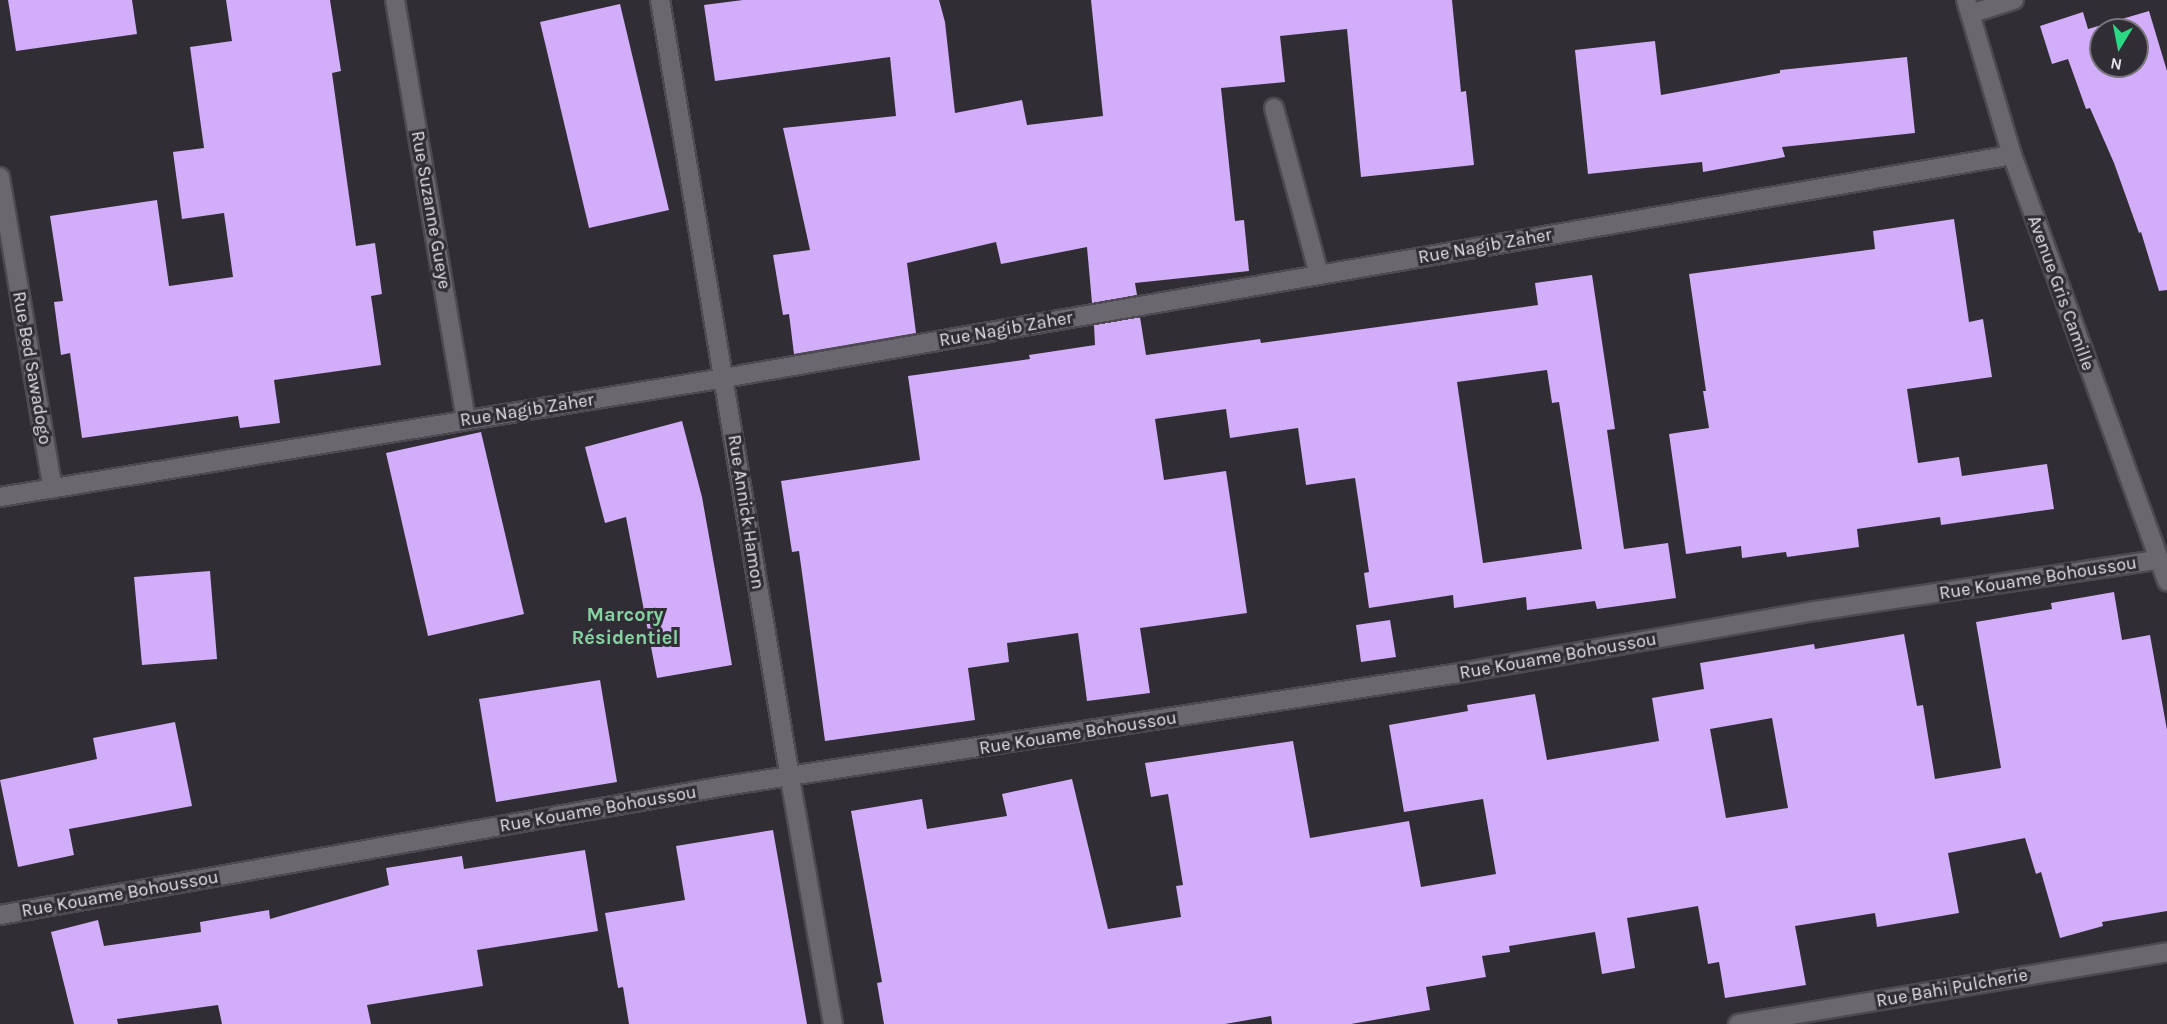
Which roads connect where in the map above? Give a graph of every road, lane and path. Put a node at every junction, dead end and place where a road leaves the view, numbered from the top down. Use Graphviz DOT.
graph roads {
  1 [pos="395,0"];
  2 [pos="660,0"];
  3 [pos="2014,0"];
  4 [pos="1968,7"];
  5 [pos="1274,108"];
  6 [pos="2012,155"];
  7 [pos="0,177"];
  8 [pos="1319,275"];
  9 [pos="724,378"];
  10 [pos="466,420"];
  11 [pos="53,489"];
  12 [pos="0,497"];
  13 [pos="2158,560"];
  14 [pos="2167,582"];
  15 [pos="789,778"];
  16 [pos="0,915"];
  17 [pos="2167,952"];
  18 [pos="833,1024"];
  19 [pos="1738,1024"];
  1 -- 10 [label="street, Rue Suzanne Gueye"];
  2 -- 9 [label="street, Rue Annick Hamon"];
  3 -- 4 [label="street"];
  4 -- 6 [label="street, Avenue Gris Camille"];
  5 -- 8 [label="street"];
  6 -- 8 [label="street, Rue Nagib Zaher"];
  6 -- 13 [label="street, Avenue Gris Camille"];
  7 -- 11 [label="street, Rue Bed Sawadogo"];
  8 -- 9 [label="street, Rue Nagib Zaher"];
  9 -- 10 [label="street, Rue Nagib Zaher"];
  9 -- 15 [label="street, Rue Annick Hamon"];
  10 -- 11 [label="street, Rue Nagib Zaher"];
  11 -- 12 [label="street, Rue Nagib Zaher"];
  13 -- 14 [label="street, Avenue Gris Camille"];
  13 -- 15 [label="street, Rue Kouame Bohoussou"];
  15 -- 16 [label="street, Rue Kouame Bohoussou"];
  15 -- 18 [label="street, Rue Annick Hamon"];
  17 -- 19 [label="street, Rue Bahi Pulcherie"];
}
